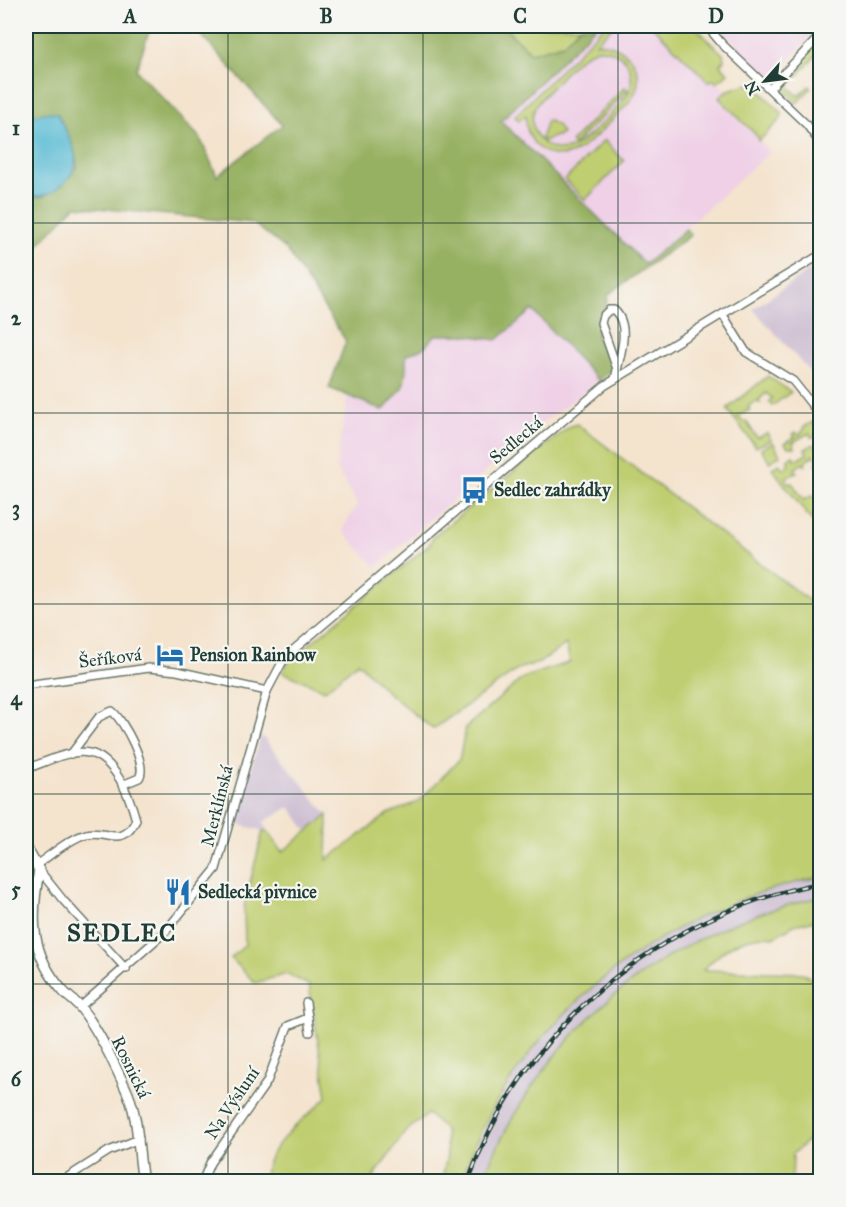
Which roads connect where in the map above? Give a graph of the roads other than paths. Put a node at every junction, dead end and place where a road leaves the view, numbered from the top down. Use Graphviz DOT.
graph roads {
  1 [pos="707,26"];
  2 [pos="820,36"];
  3 [pos="770,88"];
  4 [pos="820,143"];
  5 [pos="820,255"];
  6 [pos="723,315"];
  7 [pos="617,369"];
  8 [pos="615,379"];
  9 [pos="820,415"];
  10 [pos="26,685"];
  11 [pos="267,691"];
  12 [pos="71,754"];
  13 [pos="26,769"];
  14 [pos="122,785"];
  15 [pos="26,847"];
  16 [pos="38,867"];
  17 [pos="126,969"];
  18 [pos="306,1003"];
  19 [pos="80,1007"];
  20 [pos="308,1018"];
  21 [pos="310,1032"];
  22 [pos="139,1139"];
  23 [pos="60,1182"];
  24 [pos="143,1182"];
  25 [pos="202,1182"];
  1 -- 3 [label="street"];
  2 -- 3 [label="street"];
  3 -- 4 [label="street"];
  5 -- 6 [label="street, Sedlecká"];
  6 -- 8 [label="street, Sedlecká"];
  6 -- 9 [label="street"];
  7 -- 7 [label="street"];
  7 -- 8 [label="street"];
  8 -- 11 [label="street, Sedlecká"];
  10 -- 11 [label="street, Šeříková"];
  11 -- 17 [label="street, Merklínská"];
  12 -- 13 [label="street"];
  12 -- 14 [label="street"];
  12 -- 14 [label="street"];
  14 -- 16 [label="street"];
  15 -- 16 [label="street"];
  16 -- 17 [label="street"];
  16 -- 19 [label="street"];
  17 -- 19 [label="street, Merklínská"];
  18 -- 20 [label="street"];
  19 -- 22 [label="street, Rosnická"];
  20 -- 21 [label="street"];
  20 -- 25 [label="street, Na Výsluní"];
  22 -- 23 [label="street"];
  22 -- 24 [label="street, Rosnická"];
}
